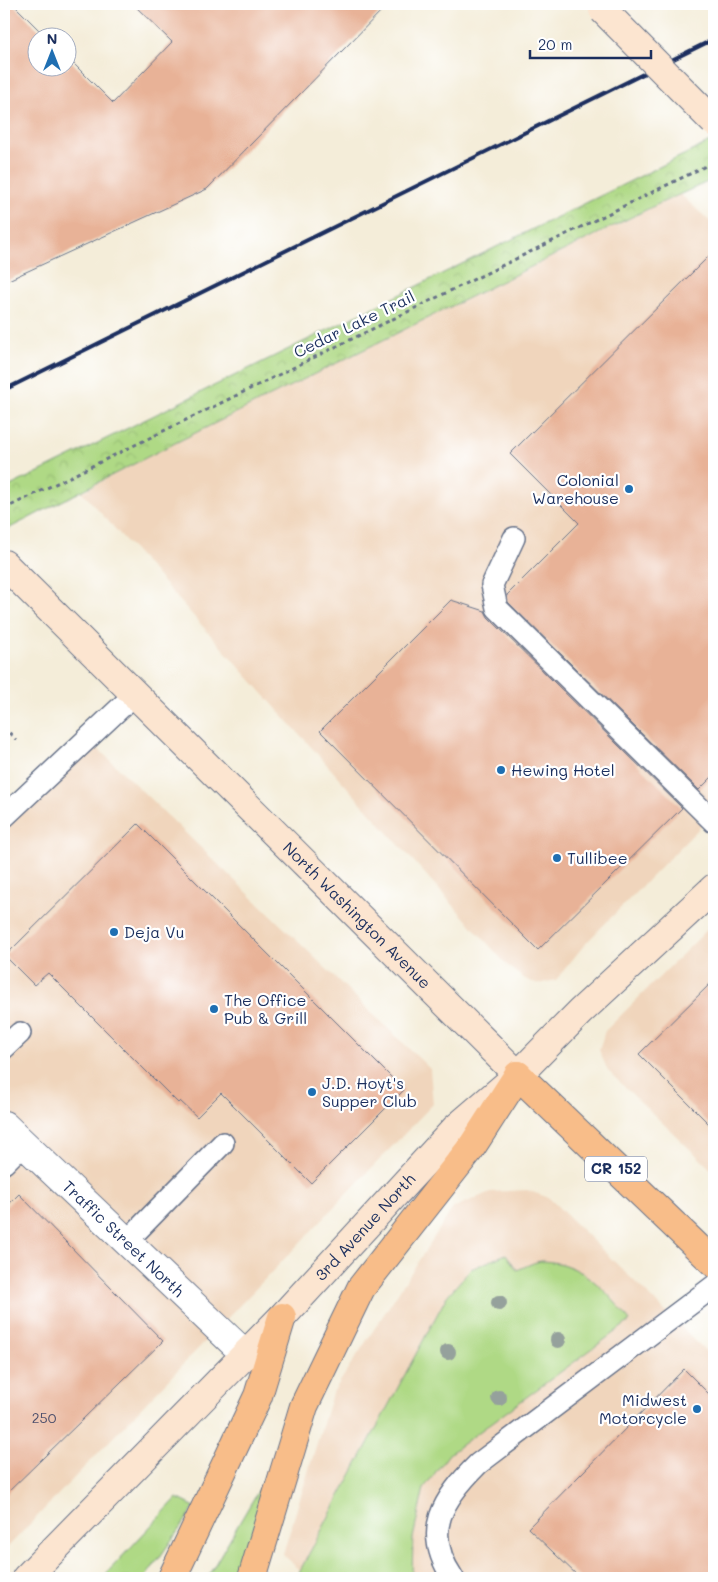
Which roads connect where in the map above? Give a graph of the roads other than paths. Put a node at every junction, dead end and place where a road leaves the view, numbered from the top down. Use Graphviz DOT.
graph roads {
  1 [pos="600,7"];
  2 [pos="714,122"];
  3 [pos="514,538"];
  4 [pos="4,564"];
  5 [pos="135,694"];
  6 [pos="4,817"];
  7 [pos="714,822"];
  8 [pos="714,888"];
  9 [pos="20,1033"];
  10 [pos="4,1048"];
  11 [pos="518,1075"];
  12 [pos="13,1134"];
  13 [pos="222,1143"];
  14 [pos="4,1163"];
  15 [pos="126,1242"];
  16 [pos="714,1263"];
  17 [pos="714,1286"];
  18 [pos="282,1316"];
  19 [pos="244,1353"];
  20 [pos="26,1578"];
  21 [pos="172,1578"];
  22 [pos="252,1578"];
  23 [pos="453,1578"];
  1 -- 2 [label="main road, bridge"];
  3 -- 7 [label="lane"];
  4 -- 5 [label="main road, North Washington Avenue / CR 152"];
  5 -- 6 [label="lane"];
  5 -- 11 [label="main road, North Washington Avenue / CR 152"];
  8 -- 11 [label="main road, 3rd Avenue North"];
  9 -- 10 [label="lane"];
  11 -- 16 [label="main road, North Washington Avenue / CR 152"];
  11 -- 18 [label="main road, 3rd Avenue North"];
  11 -- 22 [label="main road"];
  12 -- 14 [label="lane"];
  12 -- 15 [label="street, Traffic Street North"];
  13 -- 15 [label="lane"];
  15 -- 19 [label="street, Traffic Street North"];
  17 -- 23 [label="lane"];
  18 -- 19 [label="main road, 3rd Avenue North"];
  18 -- 21 [label="main road"];
  19 -- 20 [label="main road, 3rd Avenue North"];
}
